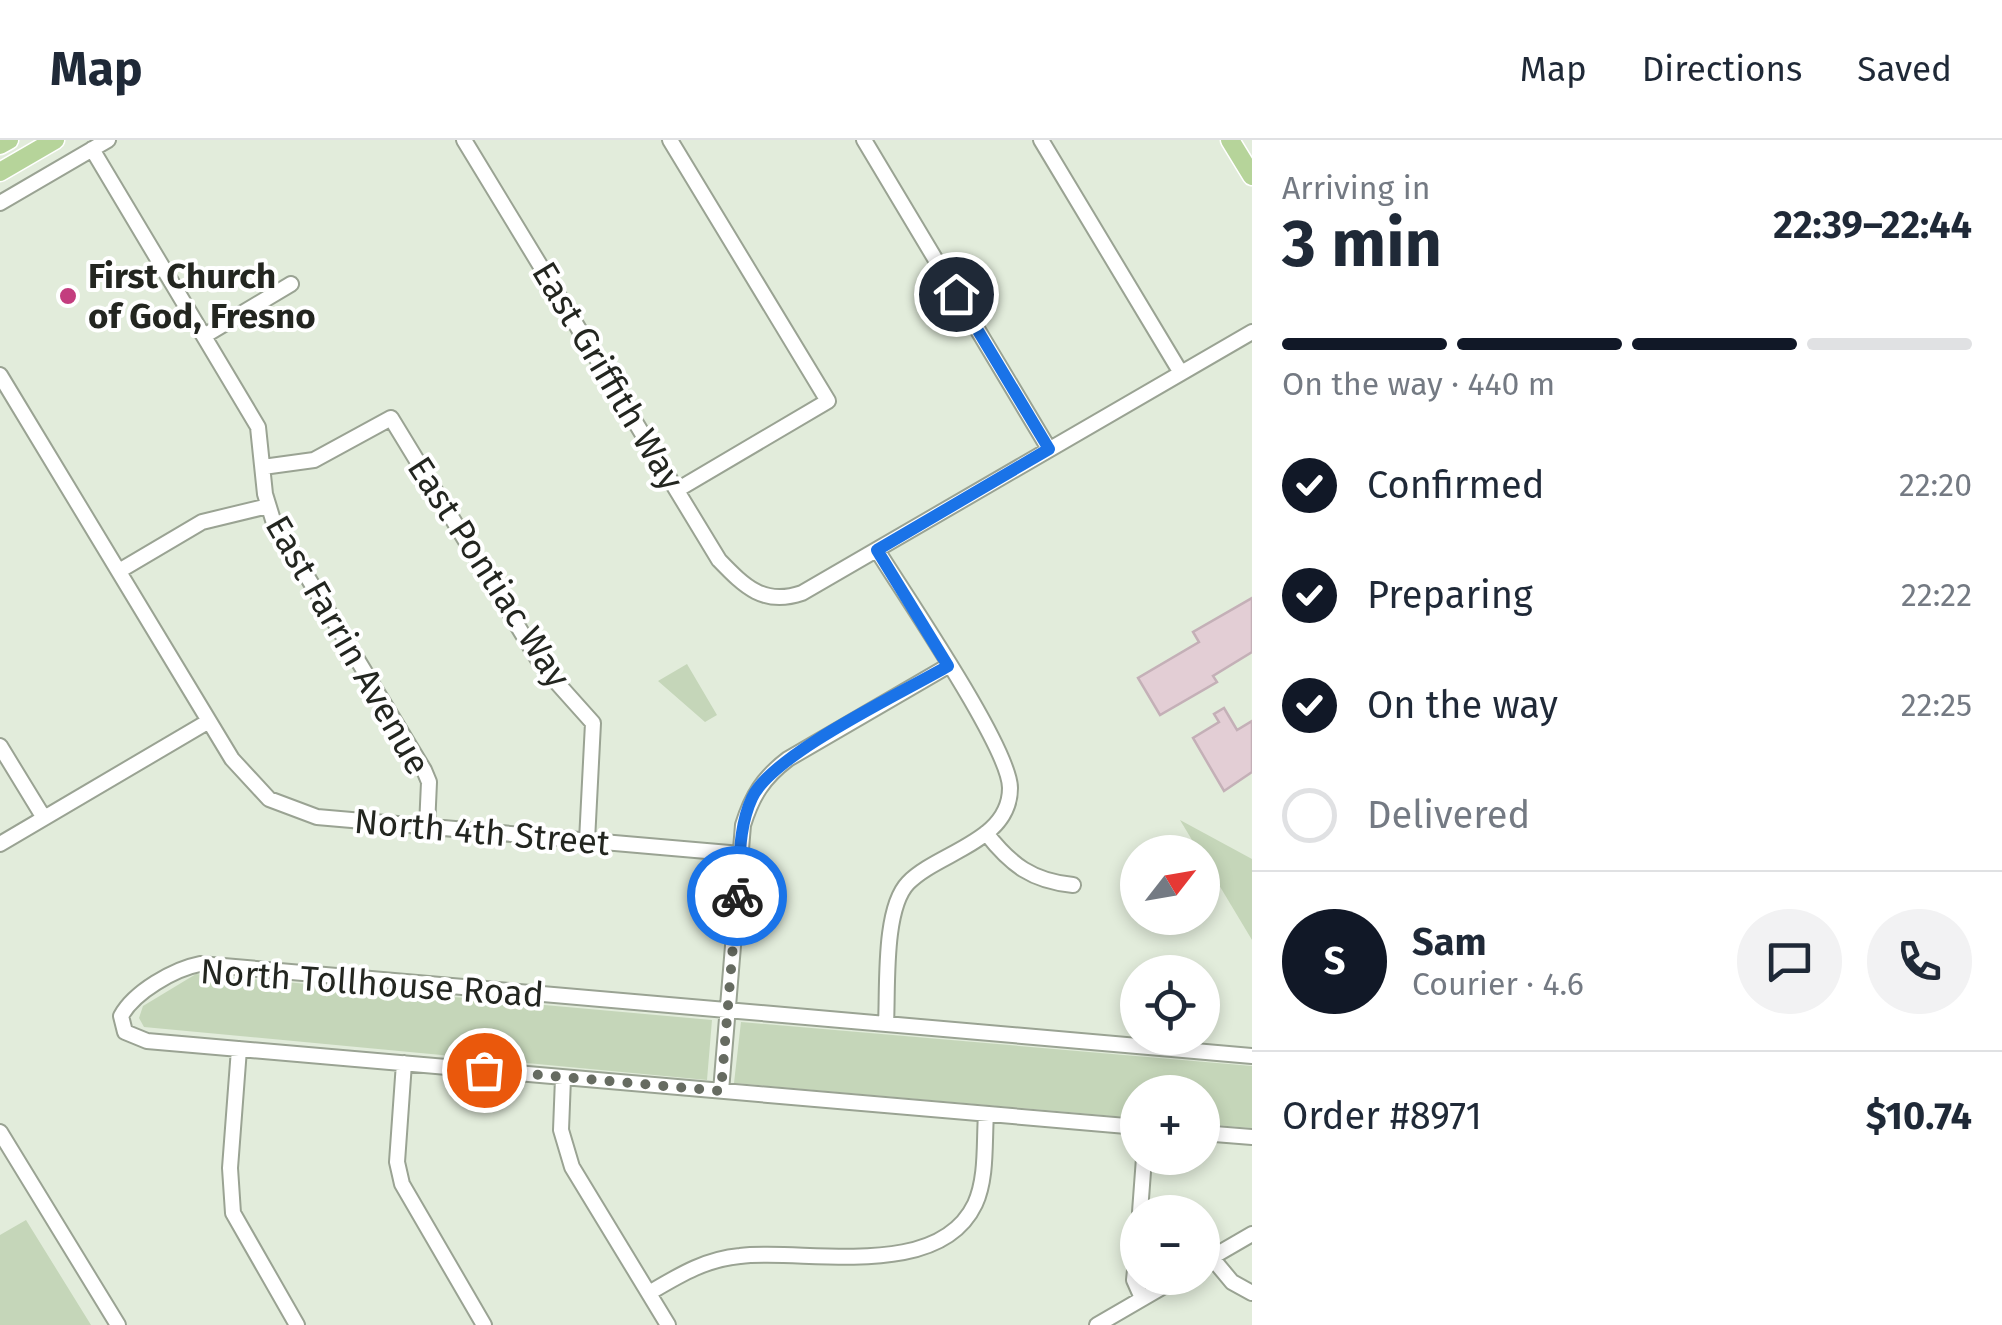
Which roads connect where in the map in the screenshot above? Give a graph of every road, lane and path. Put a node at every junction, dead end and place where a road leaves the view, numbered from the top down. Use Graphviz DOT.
graph roads {
  1 [pos="9,140"];
  2 [pos="55,140"];
  3 [pos="108,140"];
  4 [pos="464,140"];
  5 [pos="670,140"];
  6 [pos="864,140"];
  7 [pos="1040,140"];
  8 [pos="1230,140"];
  9 [pos="0,145"];
  10 [pos="92,149"];
  11 [pos="0,172"];
  12 [pos="1252,176"];
  13 [pos="0,203"];
  14 [pos="290,284"];
  15 [pos="1252,332"];
  16 [pos="204,336"];
  17 [pos="1181,373"];
  18 [pos="0,375"];
  19 [pos="1049,449"];
  20 [pos="263,467"];
  21 [pos="677,490"];
  22 [pos="268,506"];
  23 [pos="877,550"];
  24 [pos="119,571"];
  25 [pos="948,666"];
  26 [pos="210,721"];
  27 [pos="0,746"];
  28 [pos="44,818"];
  29 [pos="427,827"];
  30 [pos="986,833"];
  31 [pos="587,841"];
  32 [pos="0,844"];
  33 [pos="740,854"];
  34 [pos="1073,885"];
  35 [pos="728,1012"];
  36 [pos="886,1024"];
  37 [pos="239,1049"];
  38 [pos="1252,1056"];
  39 [pos="404,1063"];
  40 [pos="562,1078"];
  41 [pos="721,1091"];
  42 [pos="986,1114"];
  43 [pos="1120,1125"];
  44 [pos="0,1132"];
  45 [pos="1220,1134"];
  46 [pos="1252,1137"];
  47 [pos="1252,1234"];
  48 [pos="1220,1253"];
  49 [pos="1220,1272"];
  50 [pos="648,1293"];
  51 [pos="1252,1293"];
  52 [pos="1141,1295"];
  53 [pos="1147,1295"];
  54 [pos="1142,1298"];
  55 [pos="118,1325"];
  56 [pos="297,1325"];
  57 [pos="484,1325"];
  58 [pos="668,1325"];
  59 [pos="1096,1325"];
  1 -- 9 [label="main road"];
  2 -- 11 [label="main road"];
  3 -- 10 [label="street"];
  4 -- 21 [label="street, East Griffith Way"];
  5 -- 21 [label="street"];
  6 -- 19 [label="street"];
  7 -- 17 [label="street"];
  8 -- 12 [label="main road"];
  10 -- 13 [label="street"];
  10 -- 16 [label="street, East Farrin Avenue"];
  14 -- 16 [label="street"];
  15 -- 17 [label="street"];
  16 -- 20 [label="street, East Farrin Avenue"];
  17 -- 19 [label="street"];
  18 -- 24 [label="street, North 4th Street"];
  19 -- 23 [label="street"];
  20 -- 22 [label="street, East Farrin Avenue"];
  20 -- 31 [label="street, East Pontiac Way"];
  21 -- 23 [label="street, East Griffith Way"];
  22 -- 24 [label="street"];
  22 -- 29 [label="street, East Farrin Avenue"];
  23 -- 25 [label="street"];
  24 -- 26 [label="street, North 4th Street"];
  25 -- 30 [label="street"];
  25 -- 33 [label="street"];
  26 -- 28 [label="street"];
  26 -- 29 [label="street, North 4th Street"];
  27 -- 28 [label="street"];
  28 -- 32 [label="street"];
  29 -- 31 [label="street, North 4th Street"];
  30 -- 34 [label="street"];
  30 -- 36 [label="street"];
  31 -- 33 [label="street, North 4th Street"];
  33 -- 35 [label="street"];
  35 -- 36 [label="street, North Tollhouse Road"];
  35 -- 37 [label="street, North Tollhouse Road"];
  35 -- 41 [label="street"];
  36 -- 38 [label="street, North Tollhouse Road"];
  37 -- 39 [label="street, North Tollhouse Road"];
  37 -- 56 [label="street"];
  39 -- 40 [label="street, North Tollhouse Road"];
  39 -- 57 [label="street"];
  40 -- 41 [label="street, North Tollhouse Road"];
  40 -- 50 [label="street"];
  41 -- 42 [label="street, North Tollhouse Road"];
  42 -- 43 [label="street, North Tollhouse Road"];
  42 -- 50 [label="street"];
  44 -- 55 [label="street"];
  45 -- 46 [label="street"];
  47 -- 48 [label="street"];
  49 -- 51 [label="street"];
  50 -- 58 [label="street"];
  52 -- 54 [label="street"];
  53 -- 54 [label="street"];
  54 -- 59 [label="street"];
}
